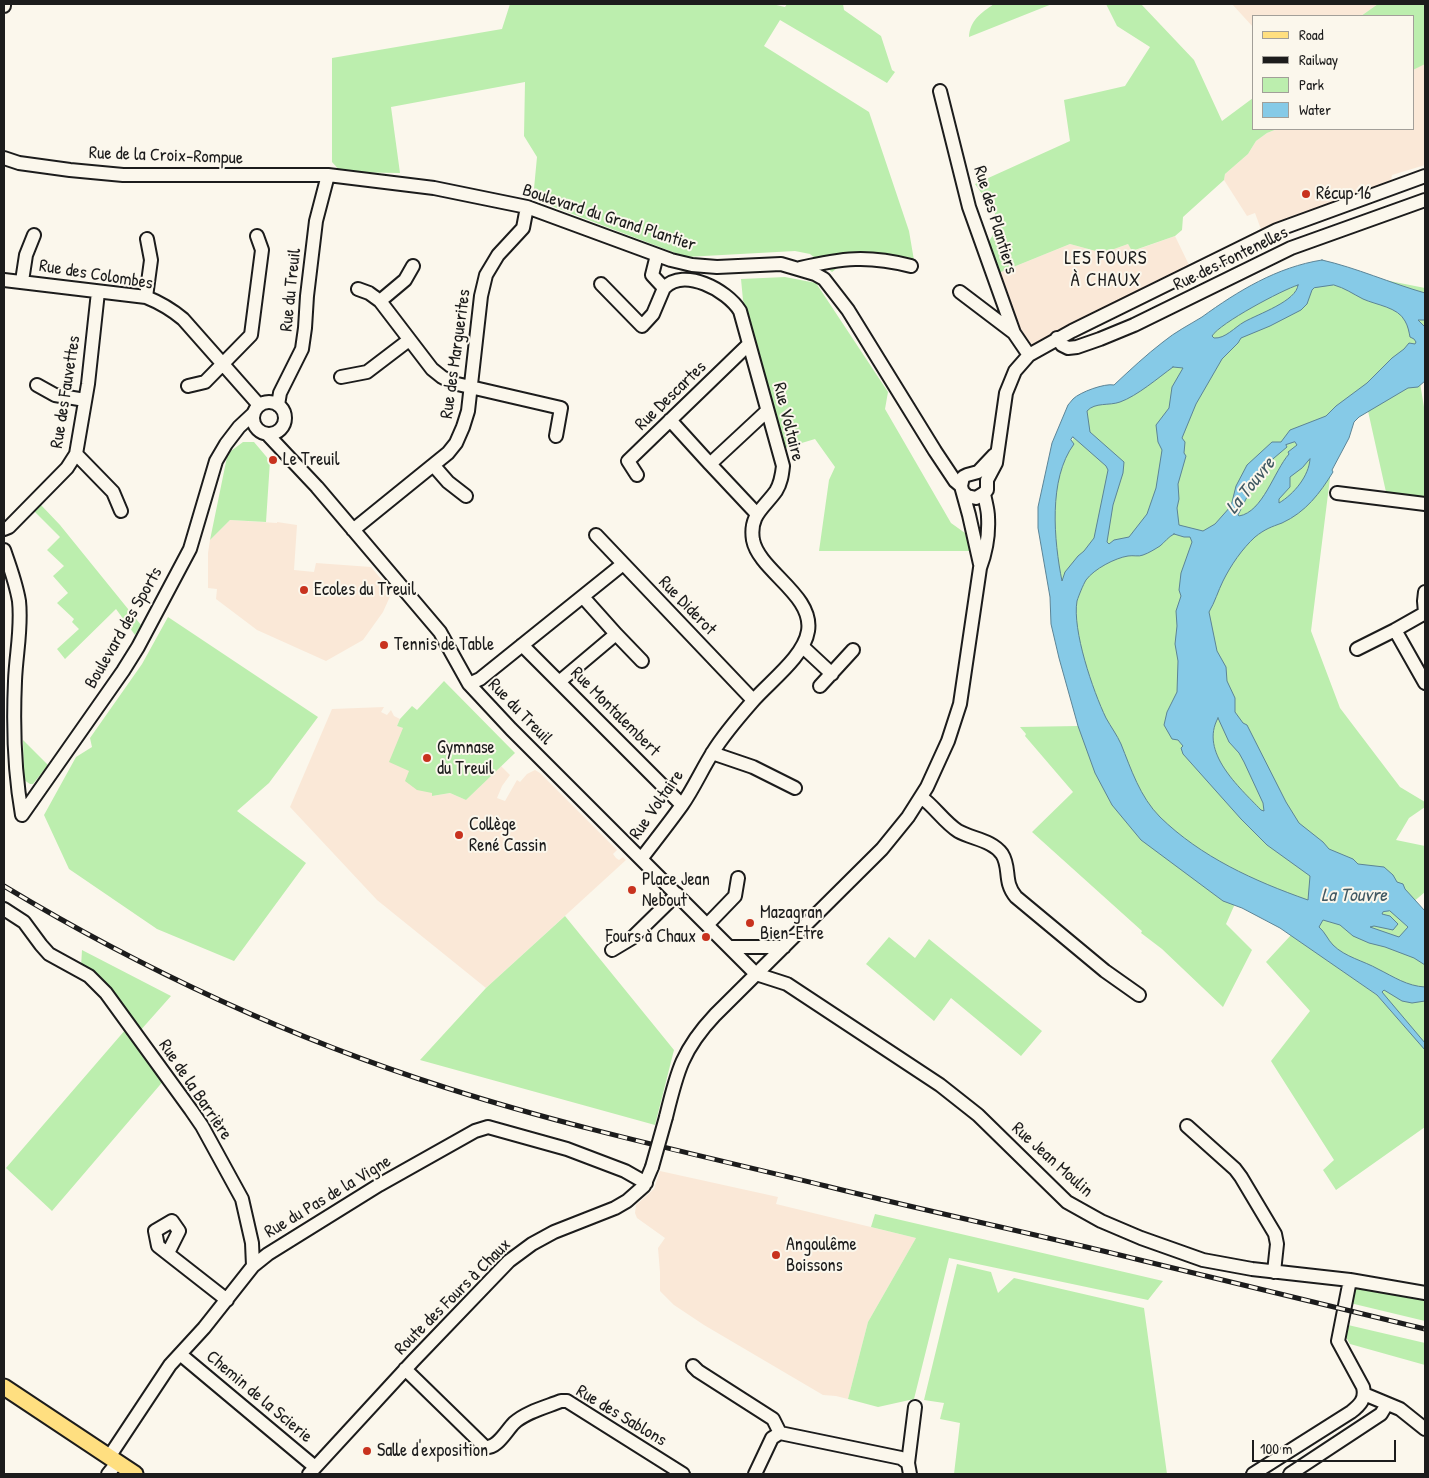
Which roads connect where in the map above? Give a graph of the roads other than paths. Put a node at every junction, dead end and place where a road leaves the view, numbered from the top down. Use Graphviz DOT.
graph roads {
  1 [pos="940,91"];
  2 [pos="4,158"];
  3 [pos="328,175"];
  4 [pos="1425,176"];
  5 [pos="1425,200"];
  6 [pos="527,207"];
  7 [pos="34,234"];
  8 [pos="257,236"];
  9 [pos="147,239"];
  10 [pos="657,255"];
  11 [pos="413,266"];
  12 [pos="911,266"];
  13 [pos="800,268"];
  14 [pos="4,280"];
  15 [pos="22,281"];
  16 [pos="601,284"];
  17 [pos="664,288"];
  18 [pos="358,289"];
  19 [pos="98,292"];
  20 [pos="960,292"];
  21 [pos="146,297"];
  22 [pos="380,301"];
  23 [pos="1014,333"];
  24 [pos="1057,338"];
  25 [pos="409,340"];
  26 [pos="749,344"];
  27 [pos="1029,354"];
  28 [pos="224,363"];
  29 [pos="341,377"];
  30 [pos="37,385"];
  31 [pos="188,386"];
  32 [pos="470,387"];
  33 [pos="85,400"];
  34 [pos="278,404"];
  35 [pos="256,409"];
  36 [pos="767,411"];
  37 [pos="670,420"];
  38 [pos="284,426"];
  39 [pos="263,433"];
  40 [pos="556,436"];
  41 [pos="226,444"];
  42 [pos="935,451"];
  43 [pos="286,452"];
  44 [pos="76,454"];
  45 [pos="710,464"];
  46 [pos="434,466"];
  47 [pos="637,475"];
  48 [pos="977,475"];
  49 [pos="962,489"];
  50 [pos="984,493"];
  51 [pos="1337,493"];
  52 [pos="466,496"];
  53 [pos="1425,504"];
  54 [pos="121,511"];
  55 [pos="756,513"];
  56 [pos="4,529"];
  57 [pos="353,530"];
  58 [pos="596,535"];
  59 [pos="4,550"];
  60 [pos="623,564"];
  61 [pos="980,568"];
  62 [pos="1425,592"];
  63 [pos="583,596"];
  64 [pos="1395,630"];
  65 [pos="616,634"];
  66 [pos="522,645"];
  67 [pos="803,647"];
  68 [pos="1356,649"];
  69 [pos="853,650"];
  70 [pos="642,662"];
  71 [pos="832,674"];
  72 [pos="559,682"];
  73 [pos="1425,683"];
  74 [pos="469,684"];
  75 [pos="820,686"];
  76 [pos="753,700"];
  77 [pos="712,753"];
  78 [pos="795,788"];
  79 [pos="921,796"];
  80 [pos="682,805"];
  81 [pos="641,859"];
  82 [pos="738,878"];
  83 [pos="677,894"];
  84 [pos="4,909"];
  85 [pos="707,925"];
  86 [pos="784,947"];
  87 [pos="729,948"];
  88 [pos="612,950"];
  89 [pos="756,974"];
  90 [pos="1139,995"];
  91 [pos="1187,1126"];
  92 [pos="646,1183"];
  93 [pos="168,1253"];
  94 [pos="253,1266"];
  95 [pos="1274,1272"];
  96 [pos="1350,1280"];
  97 [pos="1425,1293"];
  98 [pos="226,1300"];
  99 [pos="180,1354"];
  100 [pos="693,1366"];
  101 [pos="405,1369"];
  102 [pos="4,1387"];
  103 [pos="1364,1394"];
  104 [pos="1387,1404"];
  105 [pos="915,1407"];
  106 [pos="1425,1429"];
  107 [pos="780,1433"];
  108 [pos="112,1465"];
  109 [pos="909,1469"];
  110 [pos="312,1471"];
  111 [pos="680,1473"];
  112 [pos="135,1474"];
  113 [pos="755,1474"];
  114 [pos="1253,1474"];
  115 [pos="1290,1474"];
  1 -- 23 [label="street, Rue des Plantiers"];
  2 -- 3 [label="street, Rue de la Croix-Rompue"];
  3 -- 6 [label="street, Boulevard du Grand Plantier"];
  3 -- 34 [label="street, Rue du Treuil"];
  4 -- 24 [label="street"];
  5 -- 24 [label="street, Rue des Fontenelles"];
  6 -- 10 [label="street, Boulevard du Grand Plantier"];
  6 -- 32 [label="street, Rue des Marguerites"];
  7 -- 15 [label="street"];
  8 -- 28 [label="street"];
  9 -- 21 [label="street"];
  10 -- 13 [label="street, Boulevard du Grand Plantier"];
  10 -- 17 [label="street"];
  11 -- 22 [label="street"];
  12 -- 13 [label="street"];
  13 -- 42 [label="street, Boulevard du Grand Plantier"];
  14 -- 15 [label="street, Rue des Colombes"];
  15 -- 19 [label="street, Rue des Colombes"];
  16 -- 17 [label="street"];
  17 -- 26 [label="street, Rue Voltaire"];
  18 -- 22 [label="street"];
  19 -- 21 [label="street, Rue des Colombes"];
  19 -- 33 [label="street, Rue des Fauvettes"];
  20 -- 23 [label="street"];
  21 -- 28 [label="street, Rue des Colombes"];
  22 -- 25 [label="street"];
  23 -- 27 [label="street, Rue des Plantiers"];
  24 -- 27 [label="street"];
  25 -- 29 [label="street"];
  25 -- 32 [label="street"];
  26 -- 36 [label="street, Rue Voltaire"];
  26 -- 37 [label="street, Rue Descartes"];
  27 -- 48 [label="street"];
  28 -- 31 [label="street"];
  28 -- 35 [label="street, Rue des Colombes"];
  30 -- 33 [label="street"];
  32 -- 40 [label="street"];
  32 -- 46 [label="street, Rue des Marguerites"];
  33 -- 44 [label="street, Rue des Fauvettes"];
  34 -- 35 [label="street"];
  34 -- 38 [label="street"];
  35 -- 39 [label="street"];
  35 -- 41 [label="street, Boulevard des Sports"];
  36 -- 45 [label="street"];
  36 -- 55 [label="street, Rue Voltaire"];
  37 -- 45 [label="street"];
  37 -- 47 [label="street, Rue Descartes"];
  38 -- 39 [label="street"];
  38 -- 43 [label="street"];
  39 -- 41 [label="street"];
  39 -- 43 [label="street, Rue du Treuil"];
  41 -- 59 [label="street, Boulevard des Sports"];
  42 -- 48 [label="street, Boulevard du Grand Plantier"];
  42 -- 49 [label="street, Boulevard du Grand Plantier"];
  43 -- 57 [label="street, Rue du Treuil"];
  44 -- 54 [label="street"];
  44 -- 56 [label="street, Rue des Fauvettes"];
  45 -- 55 [label="street"];
  46 -- 52 [label="street"];
  46 -- 57 [label="street, Rue des Marguerites"];
  48 -- 49 [label="street"];
  48 -- 50 [label="street, Route des Fours à Chaux"];
  49 -- 50 [label="street"];
  49 -- 61 [label="street, Route des Fours à Chaux"];
  50 -- 61 [label="street, Route des Fours à Chaux"];
  51 -- 53 [label="street"];
  55 -- 67 [label="street"];
  57 -- 74 [label="street, Rue du Treuil"];
  58 -- 60 [label="street, Rue Diderot"];
  60 -- 63 [label="street"];
  60 -- 76 [label="street, Rue Diderot"];
  61 -- 79 [label="street, Route des Fours à Chaux"];
  62 -- 64 [label="street"];
  63 -- 65 [label="street"];
  63 -- 66 [label="street"];
  64 -- 68 [label="street"];
  64 -- 73 [label="street"];
  65 -- 70 [label="street"];
  65 -- 72 [label="street"];
  66 -- 72 [label="street, Rue Montalembert"];
  66 -- 74 [label="street"];
  67 -- 71 [label="street"];
  67 -- 76 [label="street, Rue Voltaire"];
  69 -- 71 [label="street"];
  71 -- 75 [label="street"];
  72 -- 80 [label="street, Rue Montalembert"];
  74 -- 81 [label="street, Rue du Treuil"];
  76 -- 77 [label="street, Rue Voltaire"];
  77 -- 78 [label="street"];
  77 -- 80 [label="street, Rue Voltaire"];
  79 -- 86 [label="street, Route des Fours à Chaux"];
  79 -- 90 [label="street"];
  80 -- 81 [label="street, Rue Voltaire"];
  81 -- 83 [label="street, Rue du Treuil"];
  82 -- 85 [label="street"];
  83 -- 85 [label="street, Rue du Treuil"];
  83 -- 88 [label="street"];
  84 -- 94 [label="street, Rue de la Barrière"];
  85 -- 87 [label="street, Rue du Treuil"];
  86 -- 87 [label="street"];
  86 -- 89 [label="street, Route des Fours à Chaux"];
  87 -- 89 [label="street, Rue du Treuil"];
  89 -- 92 [label="street, Route des Fours à Chaux, bridge"];
  89 -- 95 [label="street, Rue Jean Moulin"];
  91 -- 95 [label="street"];
  92 -- 94 [label="street, Rue du Pas de la Vigne"];
  92 -- 101 [label="street, Route des Fours à Chaux"];
  93 -- 98 [label="street"];
  94 -- 98 [label="street, Rue du Pas de la Vigne"];
  95 -- 96 [label="street, Rue Jean Moulin"];
  96 -- 97 [label="street, Rue Jean Moulin"];
  96 -- 103 [label="street"];
  98 -- 99 [label="street, Rue du Pas de la Vigne"];
  99 -- 108 [label="street, Rue du Pas de la Vigne"];
  99 -- 110 [label="street, Chemin de la Scierie"];
  100 -- 107 [label="street"];
  101 -- 110 [label="street, Route des Fours à Chaux"];
  101 -- 111 [label="street, Rue des Sablons"];
  102 -- 108 [label="main road"];
  103 -- 104 [label="street"];
  103 -- 114 [label="street"];
  104 -- 106 [label="street"];
  104 -- 115 [label="street"];
  105 -- 109 [label="street"];
  107 -- 109 [label="street"];
  107 -- 113 [label="street"];
  108 -- 112 [label="main road"];
}
